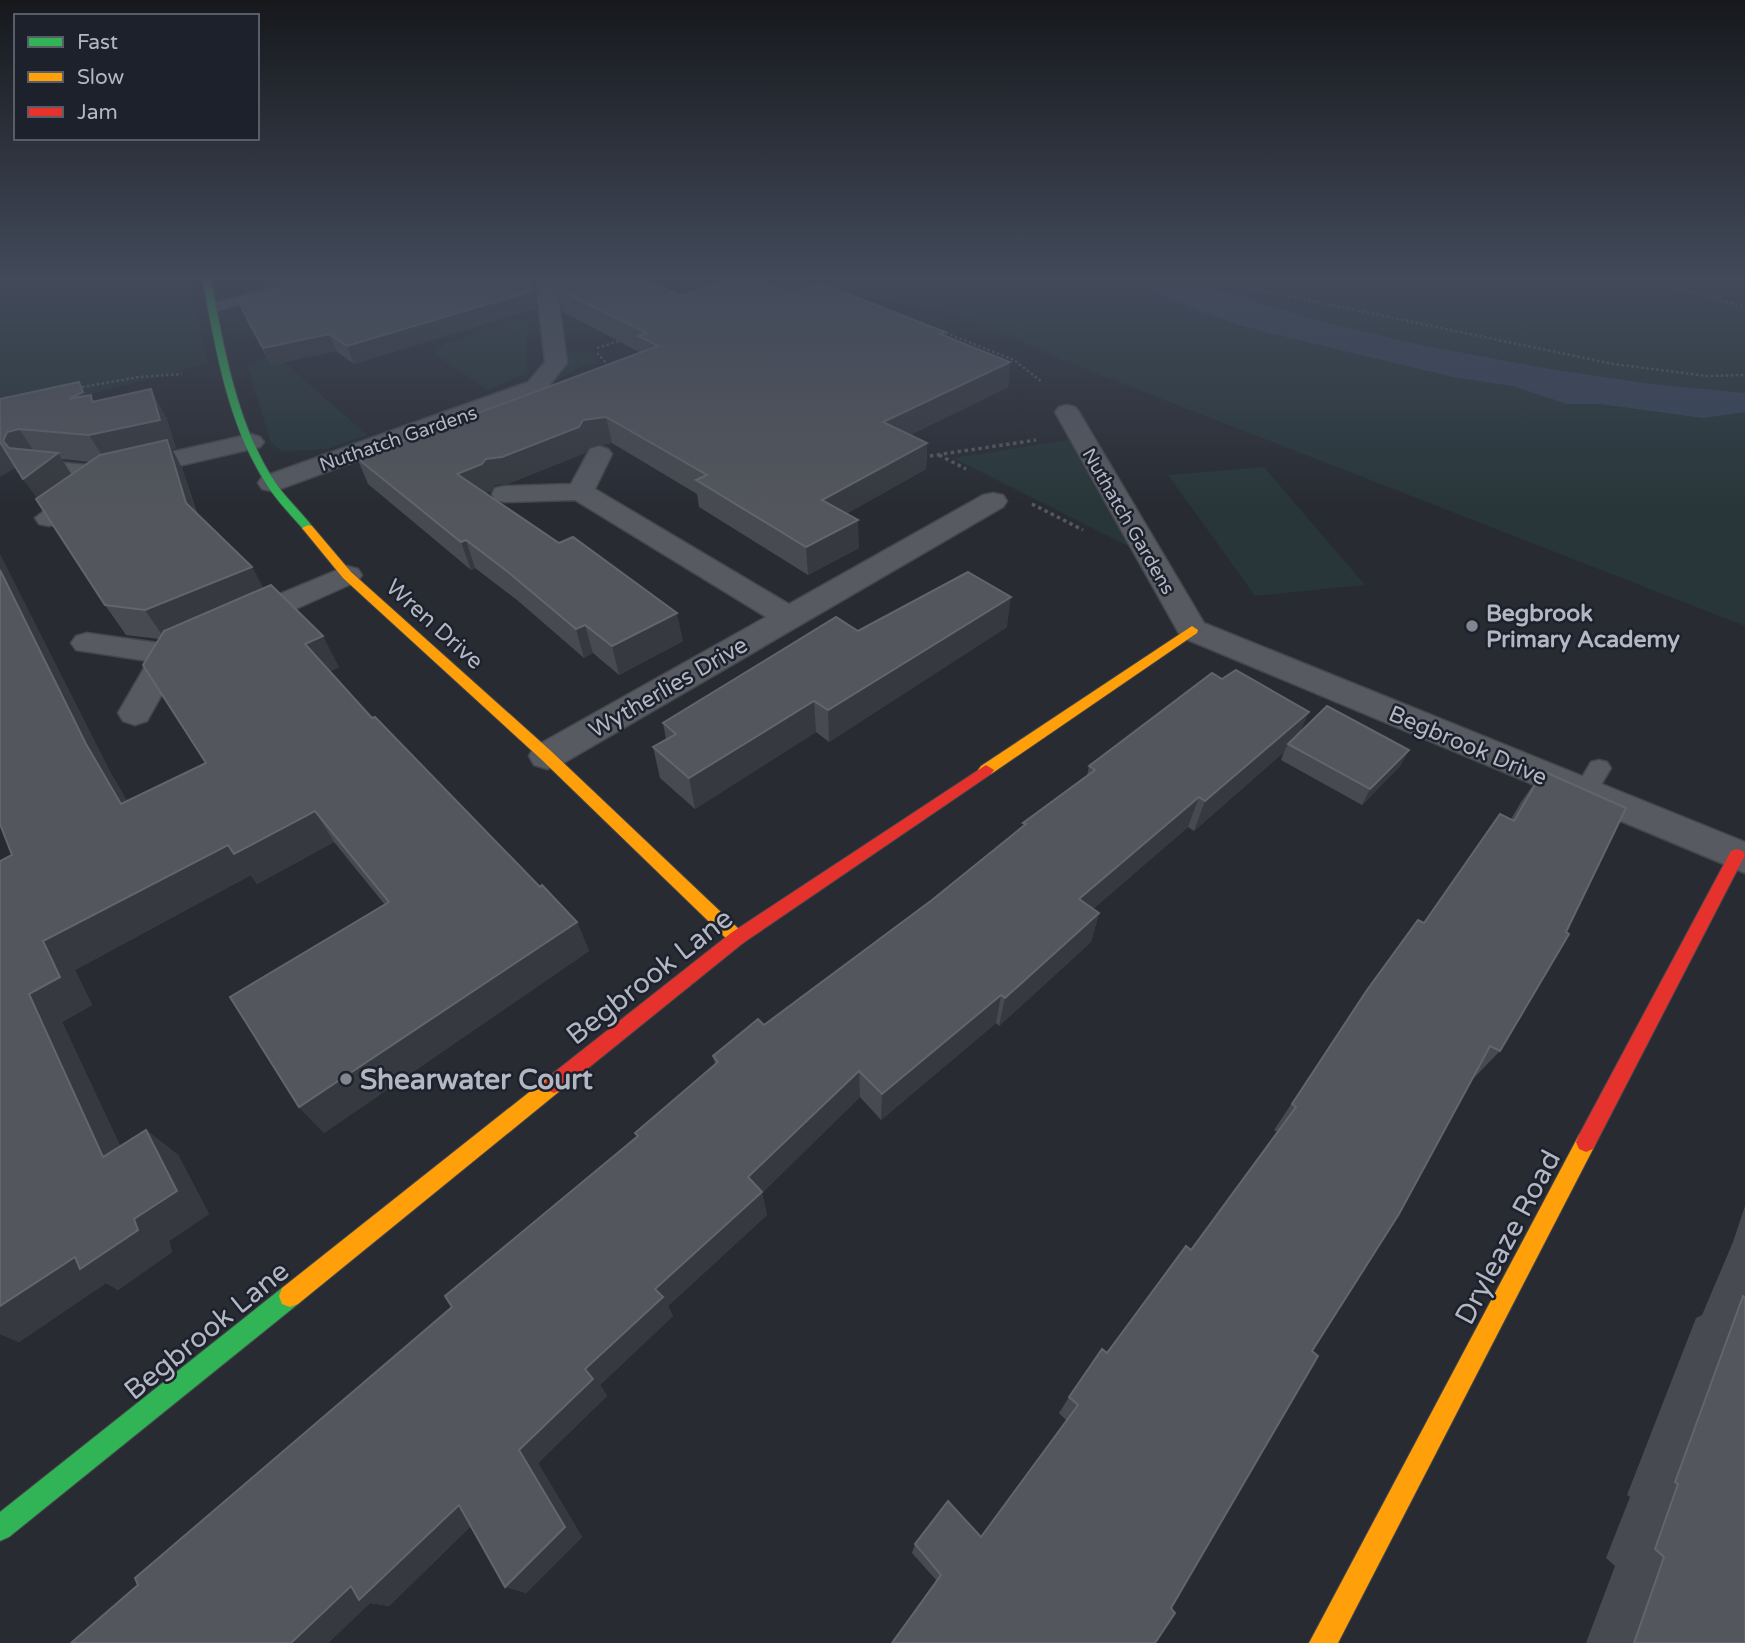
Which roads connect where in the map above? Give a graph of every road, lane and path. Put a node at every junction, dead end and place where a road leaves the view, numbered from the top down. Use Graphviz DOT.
graph roads {
  1 [pos="556,352"];
  2 [pos="221,353"];
  3 [pos="985,353"];
  4 [pos="994,353"];
  5 [pos="1559,353"];
  6 [pos="977,356"];
  7 [pos="608,365"];
  8 [pos="224,370"];
  9 [pos="1745,375"];
  10 [pos="536,387"];
  11 [pos="75,388"];
  12 [pos="1073,423"];
  13 [pos="251,442"];
  14 [pos="912,452"];
  15 [pos="599,454"];
  16 [pos="939,455"];
  17 [pos="38,468"];
  18 [pos="107,474"];
  19 [pos="975,474"];
  20 [pos="271,483"];
  21 [pos="580,492"];
  22 [pos="505,495"];
  23 [pos="1008,500"];
  24 [pos="49,518"];
  25 [pos="1083,530"];
  26 [pos="347,575"];
  27 [pos="790,618"];
  28 [pos="1192,631"];
  29 [pos="195,642"];
  30 [pos="87,643"];
  31 [pos="135,713"];
  32 [pos="547,756"];
  33 [pos="1741,856"];
  34 [pos="737,938"];
  35 [pos="0,1528"];
  36 [pos="1324,1643"];
  1 -- 10 [label="street"];
  2 -- 8 [label="street, Wren Drive"];
  3 -- 6 [label="path"];
  4 -- 12 [label="path"];
  5 -- 9 [label="path"];
  7 -- 10 [label="path"];
  8 -- 11 [label="path"];
  8 -- 13 [label="street, Wren Drive"];
  10 -- 20 [label="street, Nuthatch Gardens"];
  12 -- 16 [label="path"];
  12 -- 28 [label="street, Nuthatch Gardens"];
  13 -- 18 [label="street"];
  13 -- 20 [label="street, Wren Drive"];
  14 -- 16 [label="path"];
  15 -- 21 [label="street"];
  16 -- 19 [label="path"];
  17 -- 18 [label="street"];
  18 -- 24 [label="street"];
  20 -- 26 [label="street, Wren Drive"];
  21 -- 22 [label="street"];
  21 -- 27 [label="street"];
  23 -- 25 [label="path"];
  23 -- 27 [label="street, Wytherlies Drive"];
  26 -- 29 [label="street"];
  26 -- 32 [label="street, Wren Drive"];
  27 -- 32 [label="street, Wytherlies Drive"];
  28 -- 33 [label="street, Begbrook Drive"];
  28 -- 34 [label="street, Begbrook Lane"];
  29 -- 30 [label="street"];
  29 -- 31 [label="street"];
  32 -- 34 [label="street, Wren Drive"];
  33 -- 36 [label="street, Dryleaze Road"];
  34 -- 35 [label="street, Begbrook Lane"];
}
